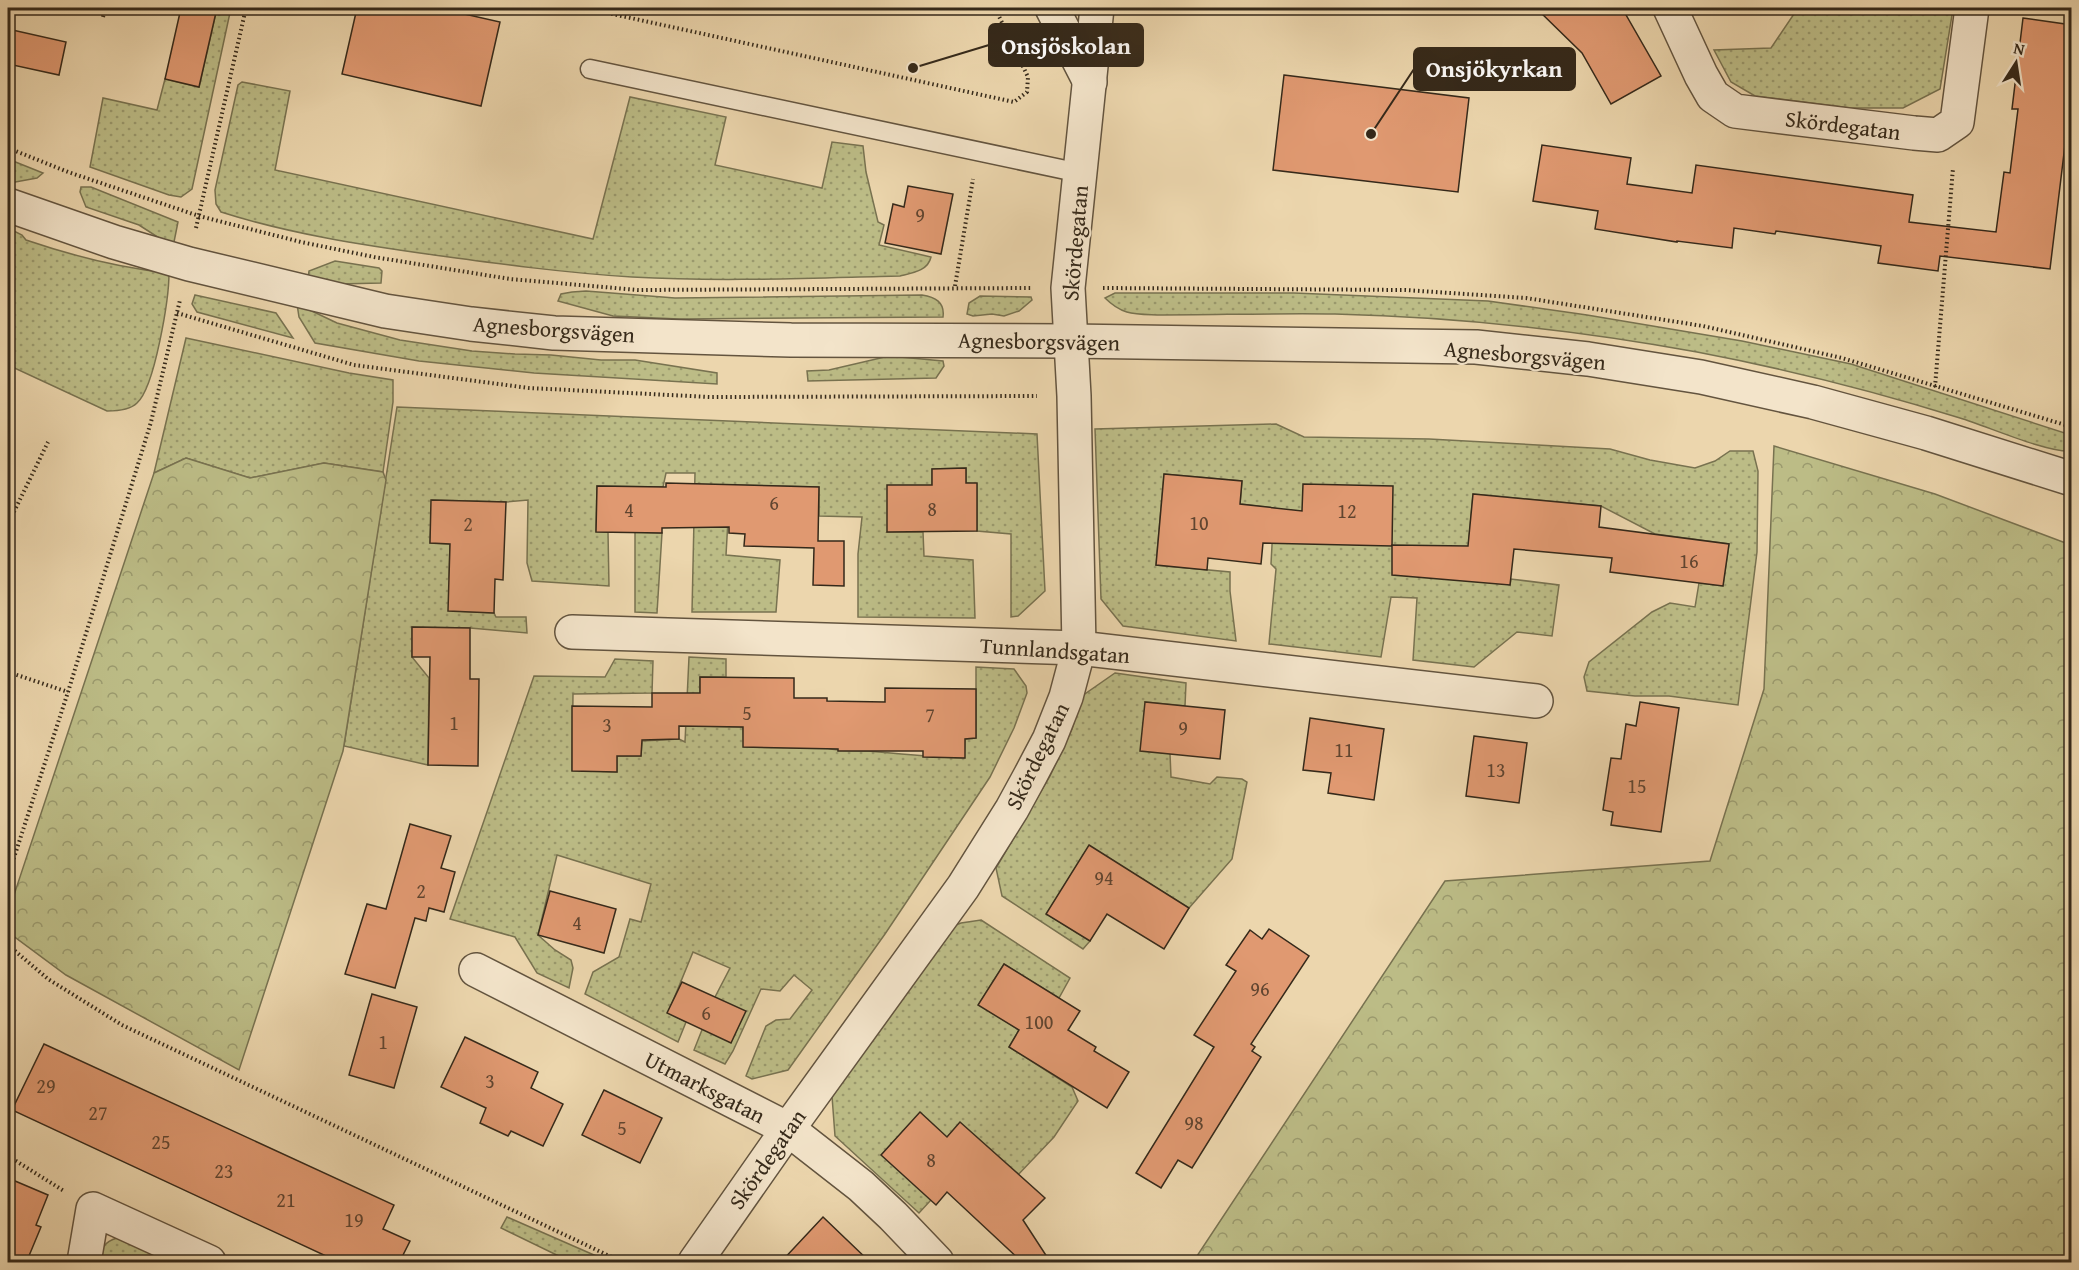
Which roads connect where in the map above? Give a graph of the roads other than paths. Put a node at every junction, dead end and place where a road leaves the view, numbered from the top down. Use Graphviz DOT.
graph roads {
  1 [pos="1052,8"];
  2 [pos="1097,8"];
  3 [pos="1670,8"];
  4 [pos="1972,8"];
  5 [pos="590,69"];
  6 [pos="1090,82"];
  7 [pos="1080,173"];
  8 [pos="8,205"];
  9 [pos="1070,341"];
  10 [pos="2072,479"];
  11 [pos="572,632"];
  12 [pos="1079,648"];
  13 [pos="1536,701"];
  14 [pos="476,970"];
  15 [pos="788,1129"];
  16 [pos="84,1263"];
  17 [pos="208,1263"];
  18 [pos="695,1263"];
  19 [pos="937,1263"];
  1 -- 6 [label="street"];
  2 -- 6 [label="street, Skördegatan"];
  3 -- 4 [label="street, Skördegatan"];
  5 -- 7 [label="lane"];
  6 -- 7 [label="street, Skördegatan"];
  7 -- 9 [label="street, Skördegatan"];
  8 -- 9 [label="street, Agnesborgsvägen"];
  9 -- 10 [label="street, Agnesborgsvägen"];
  9 -- 12 [label="street, Skördegatan"];
  11 -- 12 [label="street, Tunnlandsgatan"];
  12 -- 13 [label="street, Tunnlandsgatan"];
  12 -- 15 [label="street, Skördegatan"];
  14 -- 15 [label="street, Utmarksgatan"];
  15 -- 18 [label="street, Skördegatan"];
  15 -- 19 [label="street, Utmarksgatan"];
  16 -- 17 [label="street"];
}
